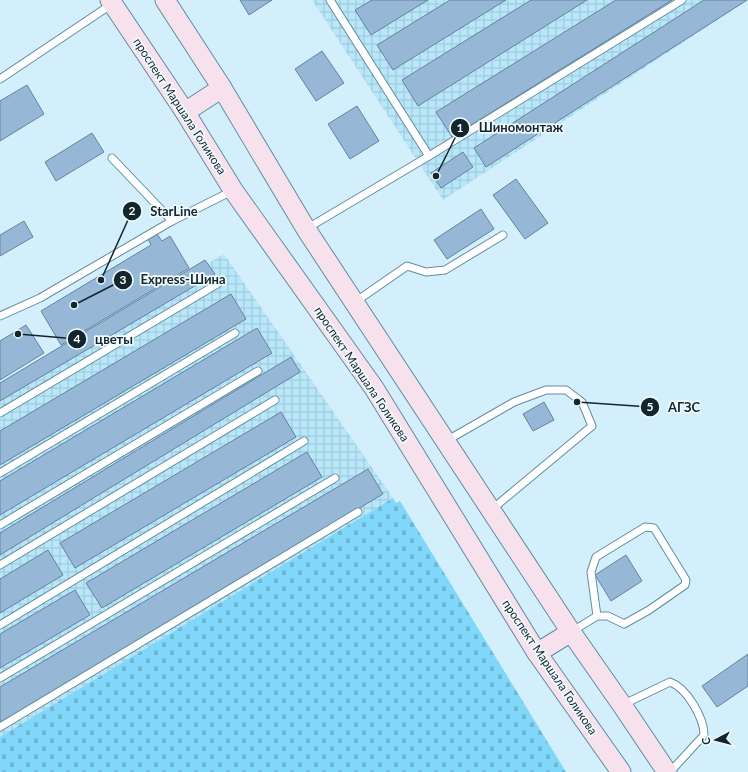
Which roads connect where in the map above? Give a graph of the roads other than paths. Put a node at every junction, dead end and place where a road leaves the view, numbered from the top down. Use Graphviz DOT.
graph roads {
  1 [pos="165,0"];
  2 [pos="330,0"];
  3 [pos="682,0"];
  4 [pos="111,2"];
  5 [pos="0,79"];
  6 [pos="222,88"];
  7 [pos="185,112"];
  8 [pos="429,156"];
  9 [pos="112,158"];
  10 [pos="234,190"];
  11 [pos="172,221"];
  12 [pos="306,229"];
  13 [pos="503,235"];
  14 [pos="219,283"];
  15 [pos="355,302"];
  16 [pos="0,316"];
  17 [pos="235,333"];
  18 [pos="258,371"];
  19 [pos="275,400"];
  20 [pos="0,413"];
  21 [pos="304,441"];
  22 [pos="446,441"];
  23 [pos="0,473"];
  24 [pos="335,478"];
  25 [pos="491,510"];
  26 [pos="358,512"];
  27 [pos="0,525"];
  28 [pos="0,565"];
  29 [pos="597,616"];
  30 [pos="0,624"];
  31 [pos="571,632"];
  32 [pos="537,653"];
  33 [pos="0,678"];
  34 [pos="622,706"];
  35 [pos="0,727"];
  36 [pos="622,772"];
  37 [pos="667,772"];
  38 [pos="670,772"];
  1 -- 6 [label="main road"];
  2 -- 8 [label="lane"];
  3 -- 8 [label="lane"];
  4 -- 5 [label="lane"];
  4 -- 7 [label="main road, проспект Маршала Голикова"];
  6 -- 7 [label="main road"];
  6 -- 12 [label="main road"];
  7 -- 10 [label="main road, проспект Маршала Голикова"];
  8 -- 12 [label="lane"];
  9 -- 11 [label="lane"];
  10 -- 11 [label="lane"];
  10 -- 32 [label="main road, проспект Маршала Голикова"];
  11 -- 16 [label="lane"];
  12 -- 15 [label="main road"];
  13 -- 15 [label="lane"];
  14 -- 20 [label="lane"];
  15 -- 22 [label="main road"];
  17 -- 23 [label="lane"];
  18 -- 27 [label="lane"];
  19 -- 28 [label="lane"];
  21 -- 30 [label="lane"];
  22 -- 25 [label="main road"];
  22 -- 25 [label="lane"];
  24 -- 33 [label="lane"];
  25 -- 31 [label="main road"];
  26 -- 35 [label="lane"];
  29 -- 29 [label="lane"];
  29 -- 31 [label="lane"];
  31 -- 32 [label="main road"];
  31 -- 34 [label="main road"];
  32 -- 36 [label="main road, проспект Маршала Голикова"];
  34 -- 37 [label="main road"];
  34 -- 38 [label="lane"];
}
